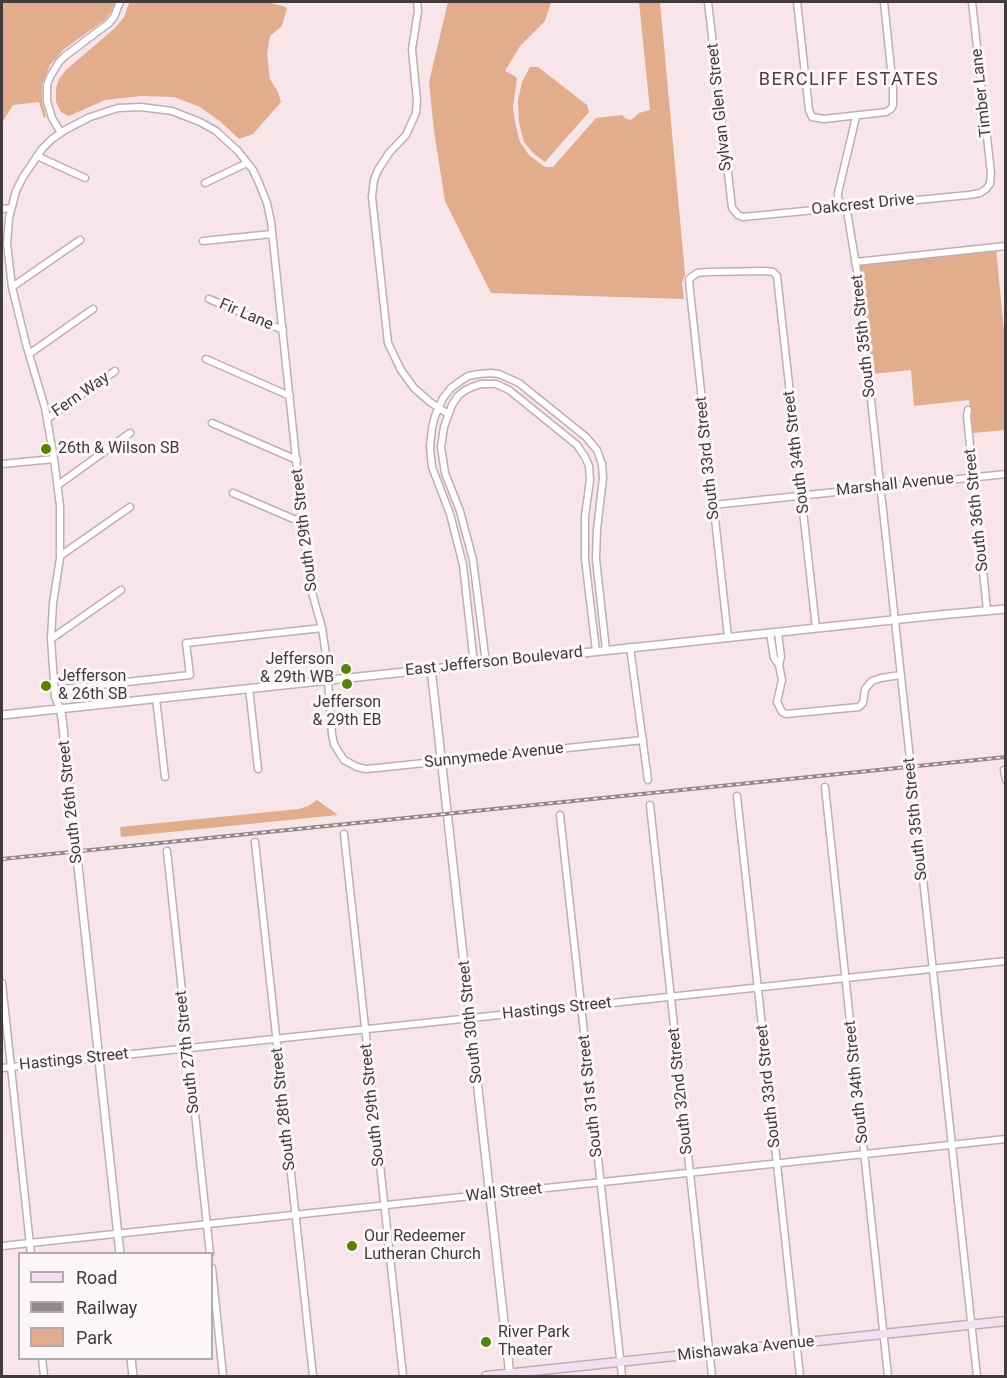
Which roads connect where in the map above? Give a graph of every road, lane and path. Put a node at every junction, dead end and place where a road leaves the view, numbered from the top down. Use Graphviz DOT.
graph roads {
  1 [pos="120,2"];
  2 [pos="417,2"];
  3 [pos="708,2"];
  4 [pos="797,2"];
  5 [pos="884,2"];
  6 [pos="972,2"];
  7 [pos="856,117"];
  8 [pos="61,133"];
  9 [pos="37,156"];
  10 [pos="247,163"];
  11 [pos="85,178"];
  12 [pos="205,183"];
  13 [pos="990,184"];
  14 [pos="844,206"];
  15 [pos="11,208"];
  16 [pos="2,209"];
  17 [pos="734,211"];
  18 [pos="272,234"];
  19 [pos="80,240"];
  20 [pos="203,241"];
  21 [pos="1005,246"];
  22 [pos="855,262"];
  23 [pos="777,276"];
  24 [pos="12,288"];
  25 [pos="209,299"];
  26 [pos="93,309"];
  27 [pos="283,330"];
  28 [pos="29,354"];
  29 [pos="206,359"];
  30 [pos="115,371"];
  31 [pos="290,396"];
  32 [pos="438,408"];
  33 [pos="968,410"];
  34 [pos="448,414"];
  35 [pos="47,419"];
  36 [pos="212,423"];
  37 [pos="130,432"];
  38 [pos="54,459"];
  39 [pos="297,460"];
  40 [pos="2,464"];
  41 [pos="1005,474"];
  42 [pos="974,477"];
  43 [pos="58,484"];
  44 [pos="880,487"];
  45 [pos="233,493"];
  46 [pos="802,495"];
  47 [pos="713,505"];
  48 [pos="130,507"];
  49 [pos="303,523"];
  50 [pos="60,556"];
  51 [pos="121,590"];
  52 [pos="1005,607"];
  53 [pos="987,610"];
  54 [pos="894,620"];
  55 [pos="322,628"];
  56 [pos="816,628"];
  57 [pos="774,632"];
  58 [pos="728,637"];
  59 [pos="51,639"];
  60 [pos="630,647"];
  61 [pos="606,650"];
  62 [pos="596,651"];
  63 [pos="486,663"];
  64 [pos="474,664"];
  65 [pos="431,669"];
  66 [pos="900,675"];
  67 [pos="328,680"];
  68 [pos="249,688"];
  69 [pos="55,690"];
  70 [pos="156,698"];
  71 [pos="60,708"];
  72 [pos="2,715"];
  73 [pos="643,740"];
  74 [pos="346,761"];
  75 [pos="442,761"];
  76 [pos="258,769"];
  77 [pos="1004,770"];
  78 [pos="165,777"];
  79 [pos="648,780"];
  80 [pos="1005,780"];
  81 [pos="825,787"];
  82 [pos="737,796"];
  83 [pos="650,805"];
  84 [pos="560,815"];
  85 [pos="344,834"];
  86 [pos="255,843"];
  87 [pos="167,851"];
  88 [pos="1005,961"];
  89 [pos="932,969"];
  90 [pos="846,978"];
  91 [pos="2,983"];
  92 [pos="758,987"];
  93 [pos="671,996"];
  94 [pos="581,1006"];
  95 [pos="471,1018"];
  96 [pos="365,1029"];
  97 [pos="276,1039"];
  98 [pos="188,1048"];
  99 [pos="99,1057"];
  100 [pos="10,1067"];
  101 [pos="2,1068"];
  102 [pos="1005,1139"];
  103 [pos="952,1145"];
  104 [pos="865,1154"];
  105 [pos="777,1164"];
  106 [pos="690,1173"];
  107 [pos="601,1182"];
  108 [pos="490,1194"];
  109 [pos="384,1206"];
  110 [pos="295,1215"];
  111 [pos="207,1224"];
  112 [pos="118,1234"];
  113 [pos="29,1244"];
  114 [pos="2,1246"];
  115 [pos="31,1252"];
  116 [pos="120,1252"];
  117 [pos="210,1252"];
  118 [pos="213,1278"];
  119 [pos="1005,1321"];
  120 [pos="971,1325"];
  121 [pos="884,1334"];
  122 [pos="797,1343"];
  123 [pos="710,1353"];
  124 [pos="42,1360"];
  125 [pos="131,1360"];
  126 [pos="620,1362"];
  127 [pos="510,1375"];
  128 [pos="44,1377"];
  129 [pos="134,1377"];
  130 [pos="223,1377"];
  131 [pos="313,1377"];
  132 [pos="403,1377"];
  133 [pos="486,1377"];
  134 [pos="622,1377"];
  135 [pos="712,1377"];
  136 [pos="800,1377"];
  137 [pos="888,1377"];
  138 [pos="976,1377"];
  1 -- 8 [label="street"];
  2 -- 32 [label="street"];
  3 -- 17 [label="street, Sylvan Glen Street"];
  4 -- 7 [label="street"];
  5 -- 7 [label="street"];
  6 -- 13 [label="street, Timber Lane"];
  7 -- 14 [label="street, South 35th Street"];
  8 -- 9 [label="street, South 26th Street"];
  8 -- 10 [label="street, South 29th Street"];
  9 -- 11 [label="street"];
  9 -- 15 [label="street, South 26th Street"];
  10 -- 12 [label="street"];
  10 -- 18 [label="street, South 29th Street"];
  13 -- 14 [label="street, Oakcrest Drive"];
  14 -- 17 [label="street, Oakcrest Drive"];
  14 -- 22 [label="street, South 35th Street"];
  15 -- 16 [label="street"];
  15 -- 24 [label="street, South 26th Street"];
  18 -- 20 [label="street"];
  18 -- 27 [label="street, South 29th Street"];
  19 -- 24 [label="street"];
  21 -- 22 [label="street"];
  22 -- 44 [label="street, South 35th Street"];
  23 -- 46 [label="street, South 34th Street"];
  23 -- 47 [label="street, South 33rd Street"];
  24 -- 28 [label="street, South 26th Street"];
  25 -- 27 [label="street, Fir Lane"];
  26 -- 28 [label="street"];
  27 -- 31 [label="street, South 29th Street"];
  28 -- 35 [label="street, South 26th Street"];
  29 -- 31 [label="street"];
  30 -- 35 [label="street, Fern Way"];
  31 -- 39 [label="street, South 29th Street"];
  32 -- 34 [label="street"];
  32 -- 61 [label="street"];
  32 -- 64 [label="street"];
  33 -- 42 [label="street, South 36th Street"];
  34 -- 62 [label="street"];
  34 -- 63 [label="street"];
  35 -- 38 [label="street, South 26th Street"];
  36 -- 39 [label="street"];
  37 -- 43 [label="street"];
  38 -- 40 [label="street"];
  38 -- 43 [label="street, South 26th Street"];
  39 -- 49 [label="street, South 29th Street"];
  41 -- 42 [label="street, Marshall Avenue"];
  42 -- 44 [label="street, Marshall Avenue"];
  42 -- 53 [label="street, South 36th Street"];
  43 -- 50 [label="street, South 26th Street"];
  44 -- 46 [label="street, Marshall Avenue"];
  44 -- 54 [label="street, South 35th Street"];
  45 -- 49 [label="street"];
  46 -- 47 [label="street, Marshall Avenue"];
  46 -- 56 [label="street, South 34th Street"];
  47 -- 58 [label="street, South 33rd Street"];
  48 -- 50 [label="street"];
  49 -- 55 [label="street, South 29th Street"];
  50 -- 59 [label="street, South 26th Street"];
  51 -- 59 [label="street"];
  52 -- 53 [label="street, East Jefferson Boulevard"];
  53 -- 54 [label="street, East Jefferson Boulevard"];
  54 -- 56 [label="street, East Jefferson Boulevard"];
  54 -- 66 [label="street, South 35th Street"];
  55 -- 67 [label="street, South 29th Street"];
  55 -- 69 [label="street"];
  56 -- 57 [label="street, East Jefferson Boulevard"];
  57 -- 58 [label="street, East Jefferson Boulevard"];
  57 -- 66 [label="street"];
  58 -- 60 [label="street, East Jefferson Boulevard"];
  59 -- 69 [label="street, South 26th Street"];
  60 -- 61 [label="street, East Jefferson Boulevard"];
  60 -- 73 [label="street"];
  61 -- 62 [label="street, East Jefferson Boulevard"];
  62 -- 63 [label="street, East Jefferson Boulevard"];
  63 -- 64 [label="street, East Jefferson Boulevard"];
  64 -- 65 [label="street, East Jefferson Boulevard"];
  65 -- 67 [label="street, East Jefferson Boulevard"];
  65 -- 75 [label="street, South 30th Street"];
  66 -- 89 [label="street, South 35th Street"];
  67 -- 68 [label="street, East Jefferson Boulevard"];
  67 -- 74 [label="street, South 29th Street"];
  68 -- 70 [label="street, East Jefferson Boulevard"];
  68 -- 76 [label="street"];
  69 -- 71 [label="street, South 26th Street"];
  70 -- 71 [label="street, East Jefferson Boulevard"];
  70 -- 78 [label="street"];
  71 -- 72 [label="street, East Jefferson Boulevard"];
  71 -- 99 [label="street, South 26th Street"];
  73 -- 75 [label="street, Sunnymede Avenue"];
  73 -- 79 [label="street"];
  74 -- 75 [label="street, Sunnymede Avenue"];
  75 -- 95 [label="street, South 30th Street"];
  77 -- 80 [label="street"];
  81 -- 90 [label="street, South 34th Street"];
  82 -- 92 [label="street, South 33rd Street"];
  83 -- 93 [label="street, South 32nd Street"];
  84 -- 94 [label="street, South 31st Street"];
  85 -- 96 [label="street, South 29th Street"];
  86 -- 97 [label="street, South 28th Street"];
  87 -- 98 [label="street, South 27th Street"];
  88 -- 89 [label="street, Hastings Street"];
  89 -- 90 [label="street, Hastings Street"];
  89 -- 103 [label="street, South 35th Street"];
  90 -- 92 [label="street, Hastings Street"];
  90 -- 104 [label="street, South 34th Street"];
  91 -- 100 [label="street"];
  92 -- 93 [label="street, Hastings Street"];
  92 -- 105 [label="street, South 33rd Street"];
  93 -- 94 [label="street, Hastings Street"];
  93 -- 106 [label="street, South 32nd Street"];
  94 -- 95 [label="street, Hastings Street"];
  94 -- 107 [label="street, South 31st Street"];
  95 -- 96 [label="street, Hastings Street"];
  95 -- 108 [label="street, South 30th Street"];
  96 -- 97 [label="street, Hastings Street"];
  96 -- 109 [label="street, South 29th Street"];
  97 -- 98 [label="street, Hastings Street"];
  97 -- 110 [label="street, South 28th Street"];
  98 -- 99 [label="street, Hastings Street"];
  98 -- 111 [label="street, South 27th Street"];
  99 -- 100 [label="street, Hastings Street"];
  99 -- 112 [label="street, South 26th Street"];
  100 -- 101 [label="street, Hastings Street"];
  100 -- 113 [label="street"];
  102 -- 103 [label="street, Wall Street"];
  103 -- 104 [label="street, Wall Street"];
  103 -- 120 [label="street, South 35th Street"];
  104 -- 105 [label="street, Wall Street"];
  104 -- 121 [label="street, South 34th Street"];
  105 -- 106 [label="street, Wall Street"];
  105 -- 122 [label="street, South 33rd Street"];
  106 -- 107 [label="street, Wall Street"];
  106 -- 123 [label="street, South 32nd Street"];
  107 -- 108 [label="street, Wall Street"];
  107 -- 126 [label="street, South 31st Street"];
  108 -- 109 [label="street, Wall Street"];
  108 -- 127 [label="street, South 30th Street"];
  109 -- 110 [label="street, Wall Street"];
  109 -- 132 [label="street, South 29th Street"];
  110 -- 111 [label="street, Wall Street"];
  110 -- 131 [label="street, South 28th Street"];
  111 -- 112 [label="street, Wall Street"];
  111 -- 117 [label="street, South 27th Street"];
  112 -- 113 [label="street, Wall Street"];
  112 -- 116 [label="street, South 26th Street"];
  113 -- 114 [label="street, Wall Street"];
  113 -- 115 [label="street"];
  118 -- 130 [label="street"];
  119 -- 120 [label="main road, Mishawaka Avenue"];
  120 -- 121 [label="main road, Mishawaka Avenue"];
  120 -- 138 [label="street, South 35th Street"];
  121 -- 122 [label="main road, Mishawaka Avenue"];
  121 -- 137 [label="street, South 34th Street"];
  122 -- 123 [label="main road, Mishawaka Avenue"];
  122 -- 136 [label="street, South 33rd Street"];
  123 -- 126 [label="main road, Mishawaka Avenue"];
  123 -- 135 [label="street, South 32nd Street"];
  124 -- 128 [label="street"];
  125 -- 129 [label="street"];
  126 -- 127 [label="main road, Mishawaka Avenue"];
  126 -- 134 [label="street, South 31st Street"];
  127 -- 133 [label="main road, Mishawaka Avenue"];
}
